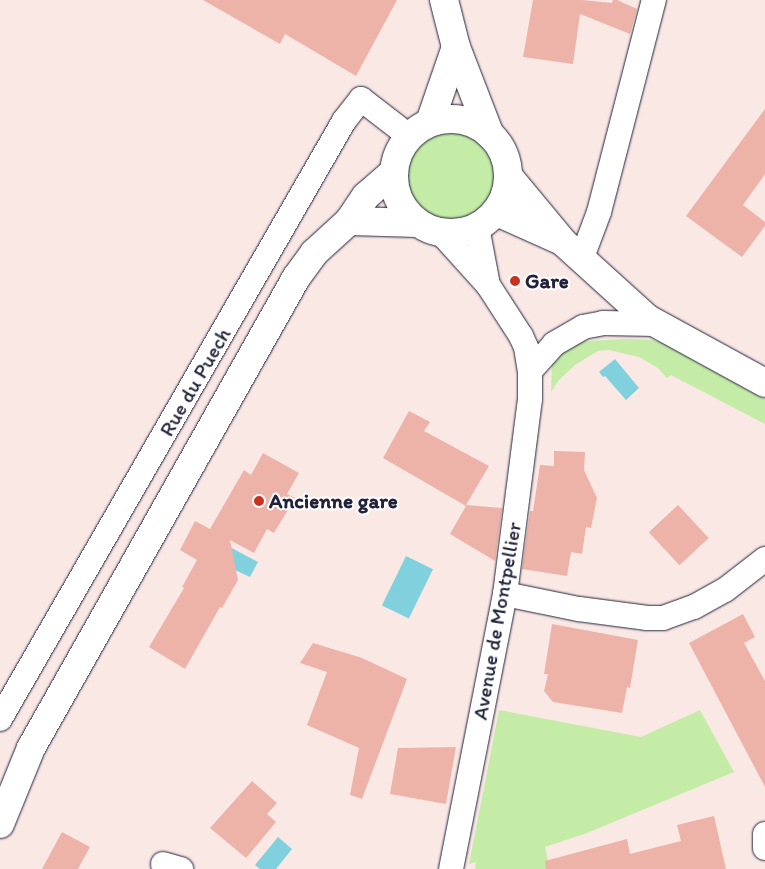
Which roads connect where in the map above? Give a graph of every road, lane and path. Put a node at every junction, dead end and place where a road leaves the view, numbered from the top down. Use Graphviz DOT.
graph roads {
  1 [pos="654,0"];
  2 [pos="449,4"];
  3 [pos="456,47"];
  4 [pos="420,129"];
  5 [pos="490,135"];
  6 [pos="394,172"];
  7 [pos="509,177"];
  8 [pos="487,220"];
  9 [pos="349,221"];
  10 [pos="429,228"];
  11 [pos="572,251"];
  12 [pos="488,285"];
  13 [pos="656,324"];
  14 [pos="530,370"];
  15 [pos="765,383"];
  16 [pos="765,559"];
  17 [pos="505,594"];
  18 [pos="0,719"];
  19 [pos="0,824"];
  20 [pos="765,834"];
  21 [pos="765,848"];
  22 [pos="451,869"];
  1 -- 11 [label="street"];
  2 -- 3 [label="street"];
  3 -- 4 [label="street"];
  3 -- 5 [label="street"];
  4 -- 5 [label="street"];
  4 -- 6 [label="street"];
  4 -- 18 [label="street, Rue du Puech"];
  5 -- 7 [label="street"];
  6 -- 9 [label="street"];
  6 -- 10 [label="street"];
  7 -- 8 [label="street"];
  7 -- 11 [label="street"];
  8 -- 10 [label="street"];
  8 -- 11 [label="street"];
  8 -- 12 [label="street, Avenue de Montpellier"];
  9 -- 10 [label="street"];
  9 -- 19 [label="street"];
  10 -- 12 [label="street, Avenue de Montpellier"];
  11 -- 13 [label="street"];
  12 -- 14 [label="street, Avenue de Montpellier"];
  13 -- 14 [label="street"];
  13 -- 15 [label="street"];
  14 -- 17 [label="street, Avenue de Montpellier"];
  16 -- 17 [label="street"];
  17 -- 22 [label="street, Avenue de Montpellier"];
  20 -- 21 [label="street"];
}
